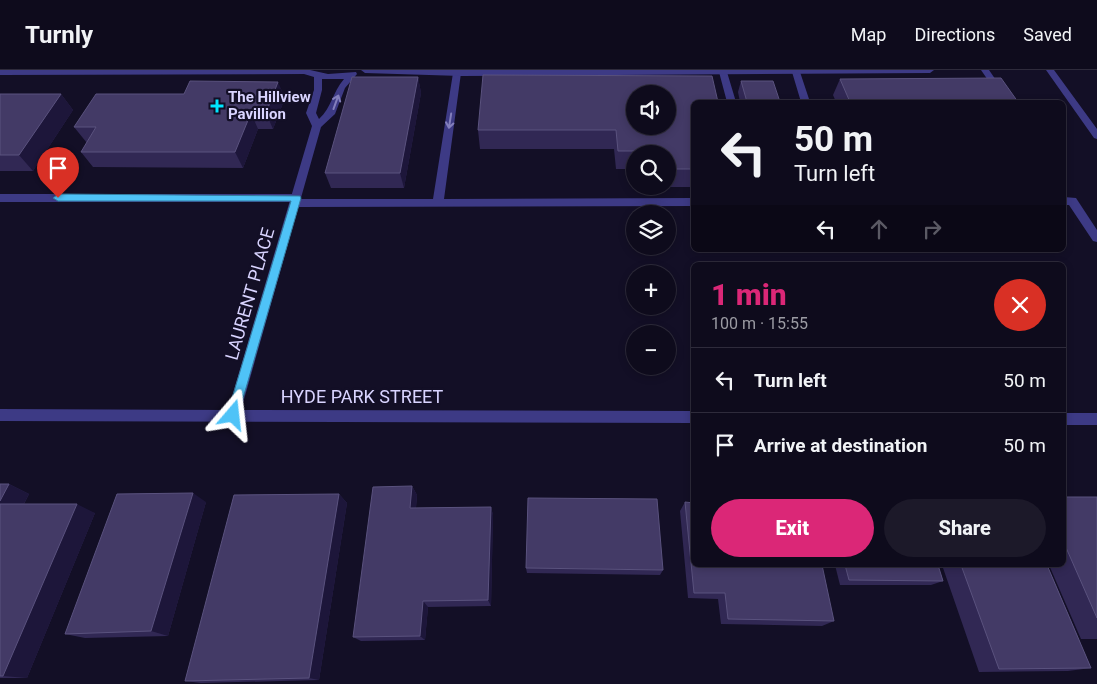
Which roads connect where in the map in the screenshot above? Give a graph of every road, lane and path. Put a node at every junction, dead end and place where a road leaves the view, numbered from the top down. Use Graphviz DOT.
graph roads {
  1 [pos="304,70"];
  2 [pos="365,70"];
  3 [pos="930,70"];
  4 [pos="985,70"];
  5 [pos="1050,70"];
  6 [pos="0,72"];
  7 [pos="723,72"];
  8 [pos="796,72"];
  9 [pos="458,73"];
  10 [pos="351,75"];
  11 [pos="318,76"];
  12 [pos="731,100"];
  13 [pos="805,100"];
  14 [pos="1006,100"];
  15 [pos="317,126"];
  16 [pos="1097,136"];
  17 [pos="0,198"];
  18 [pos="295,200"];
  19 [pos="1068,201"];
  20 [pos="691,202"];
  21 [pos="438,203"];
  22 [pos="1097,238"];
  23 [pos="0,415"];
  24 [pos="233,415"];
  25 [pos="691,417"];
  26 [pos="1066,418"];
  27 [pos="1097,419"];
  1 -- 6 [label="street"];
  1 -- 11 [label="street"];
  2 -- 9 [label="street"];
  2 -- 10 [label="street"];
  3 -- 8 [label="street"];
  4 -- 14 [label="street"];
  5 -- 16 [label="street"];
  7 -- 8 [label="street"];
  7 -- 9 [label="street"];
  7 -- 12 [label="street"];
  8 -- 13 [label="street"];
  9 -- 21 [label="street, one-way"];
  10 -- 11 [label="street"];
  15 -- 10 [label="street, LAURENT PLACE, one-way"];
  11 -- 15 [label="street, LAURENT PLACE"];
  15 -- 18 [label="street, LAURENT PLACE"];
  17 -- 18 [label="street"];
  18 -- 21 [label="street"];
  18 -- 24 [label="street, LAURENT PLACE"];
  19 -- 22 [label="street"];
  20 -- 21 [label="street"];
  23 -- 24 [label="street, HYDE PARK STREET"];
  24 -- 25 [label="street, HYDE PARK STREET"];
  26 -- 27 [label="street"];
}
